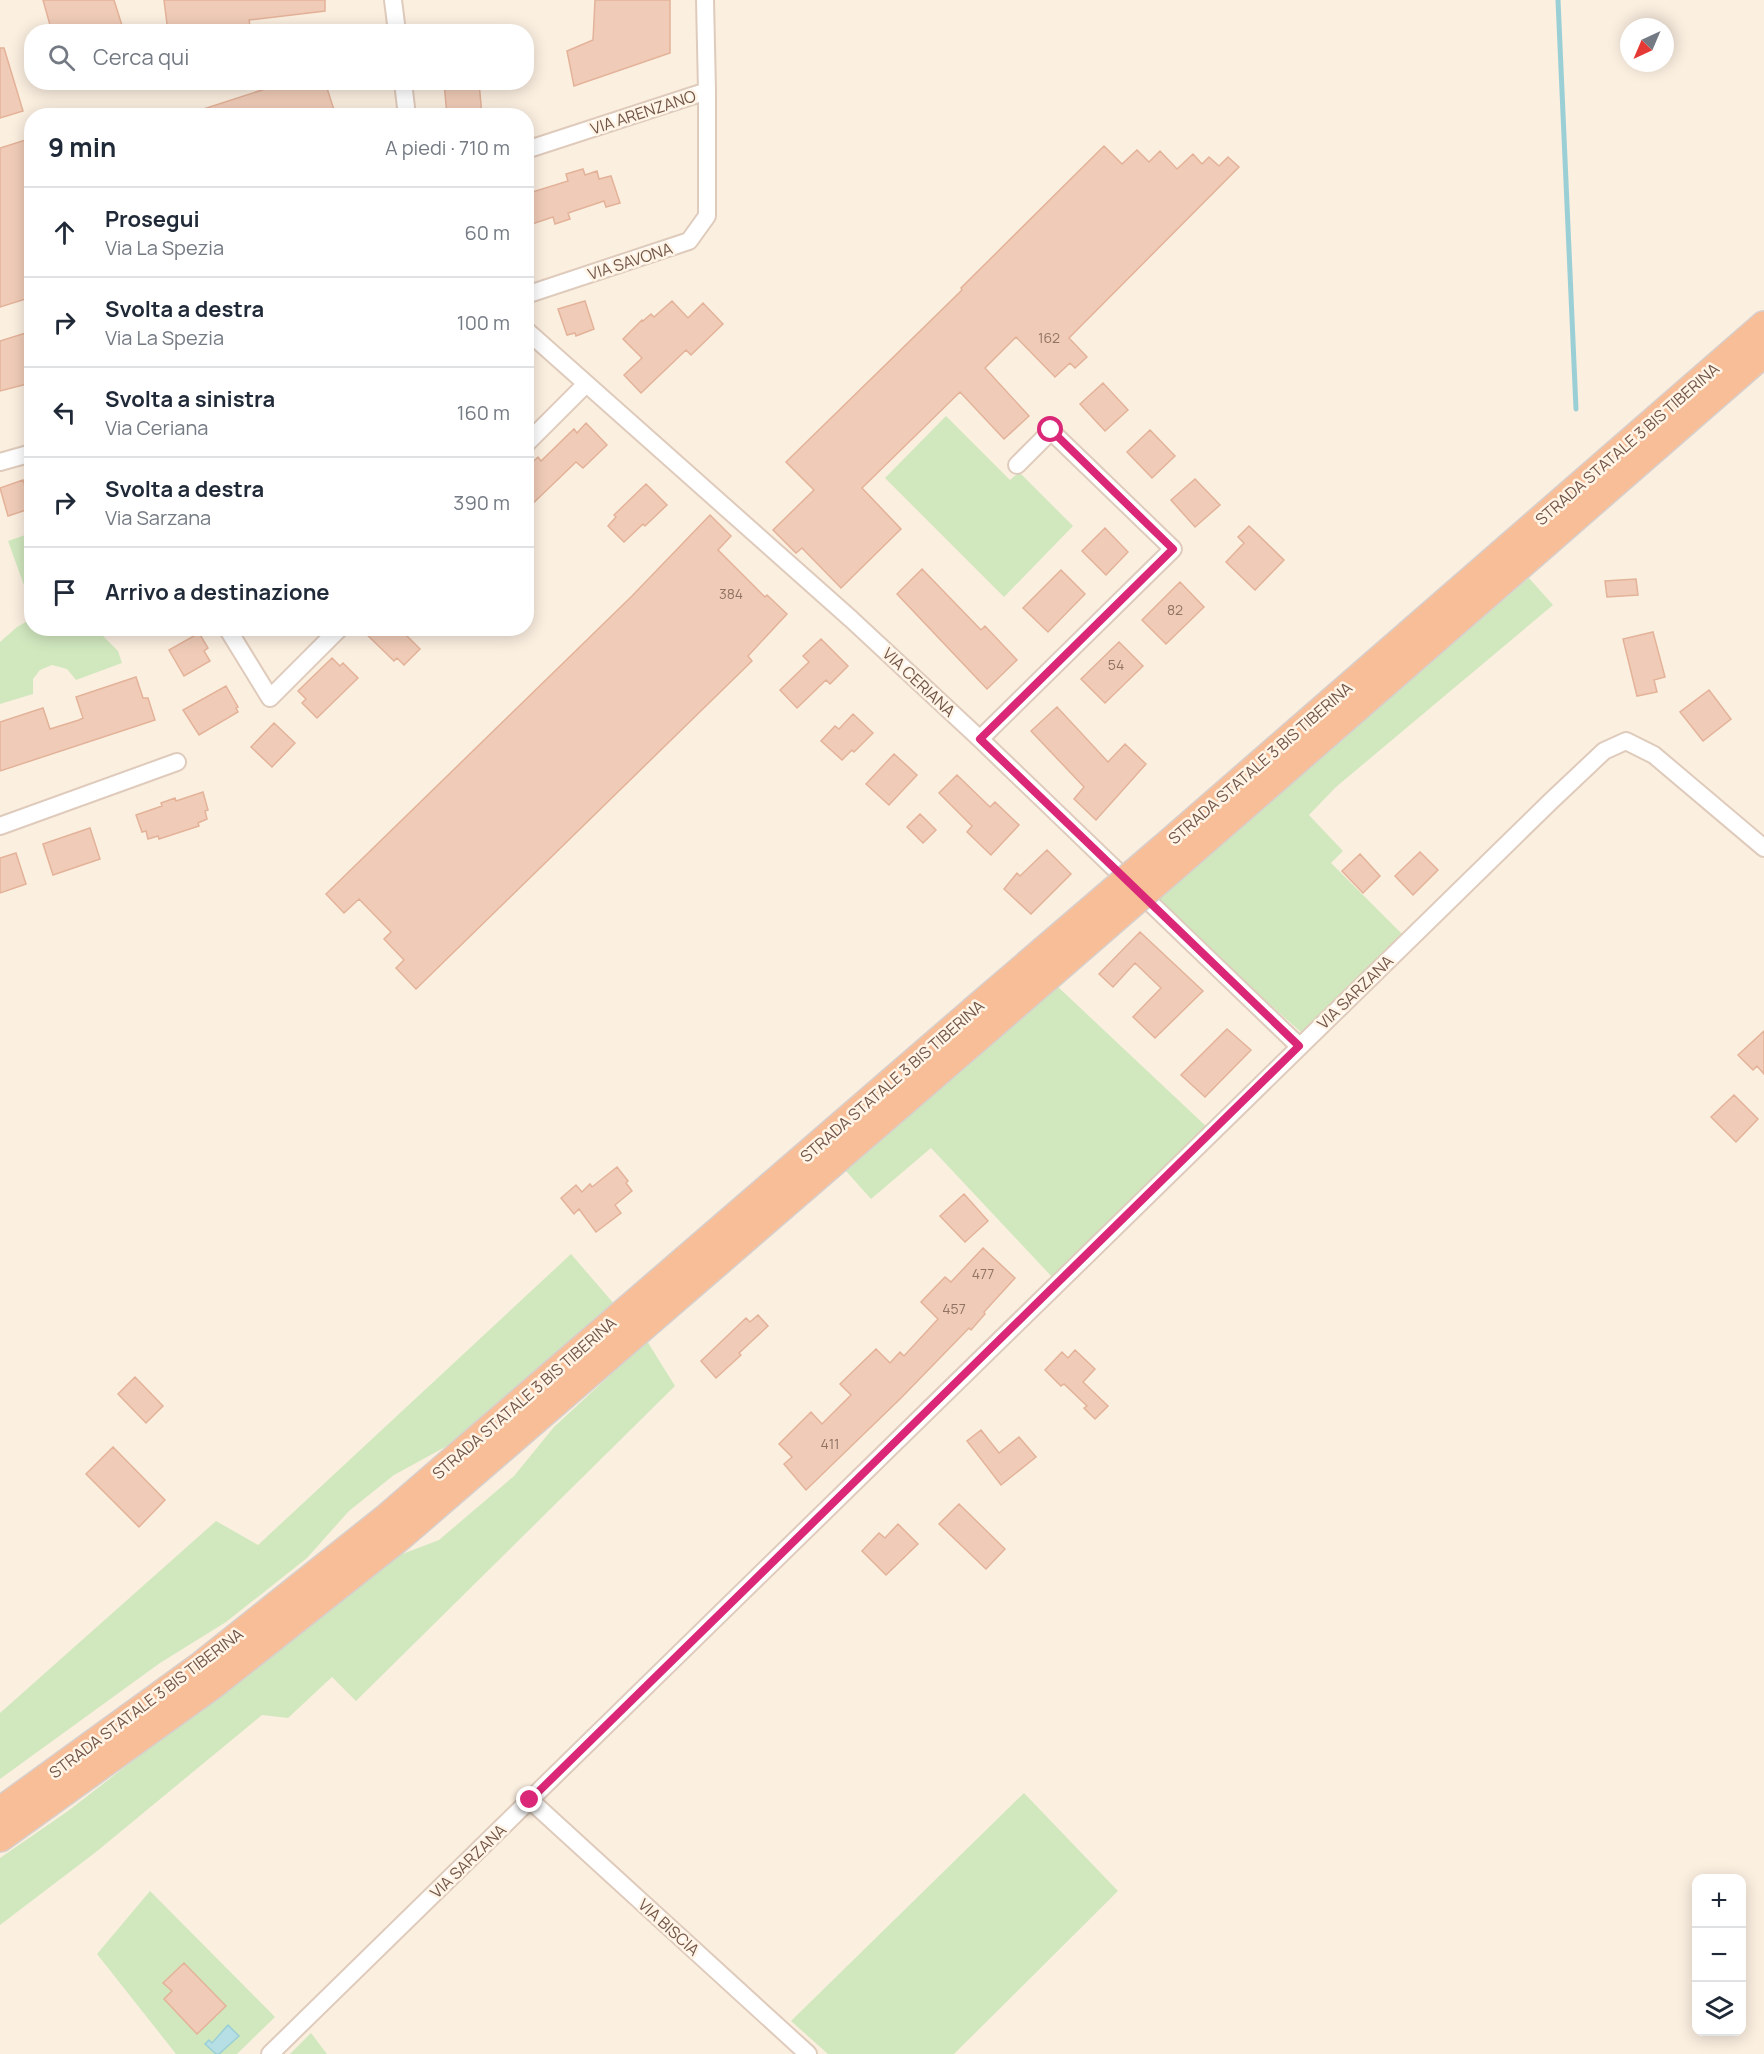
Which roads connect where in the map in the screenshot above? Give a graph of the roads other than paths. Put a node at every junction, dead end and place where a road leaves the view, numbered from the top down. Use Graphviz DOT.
graph roads {
  1 [pos="393,0"];
  2 [pos="705,0"];
  3 [pos="396,24"];
  4 [pos="404,90"];
  5 [pos="707,91"];
  6 [pos="406,108"];
  7 [pos="534,147"];
  8 [pos="534,292"];
  9 [pos="1764,325"];
  10 [pos="534,337"];
  11 [pos="1764,353"];
  12 [pos="586,384"];
  13 [pos="534,436"];
  14 [pos="24,455"];
  15 [pos="0,462"];
  16 [pos="1017,465"];
  17 [pos="232,636"];
  18 [pos="332,636"];
  19 [pos="980,739"];
  20 [pos="177,762"];
  21 [pos="0,826"];
  22 [pos="1764,848"];
  23 [pos="1170,856"];
  24 [pos="980,1020"];
  25 [pos="1299,1046"];
  26 [pos="530,1800"];
  27 [pos="0,1811"];
  28 [pos="0,1838"];
  29 [pos="270,2054"];
  30 [pos="807,2054"];
  1 -- 3 [label="street"];
  2 -- 5 [label="street, VIA ARENZANO"];
  4 -- 6 [label="street"];
  5 -- 7 [label="street, VIA ARENZANO"];
  5 -- 8 [label="street, VIA SAVONA"];
  9 -- 23 [label="highway, STRADA STATALE 3 BIS TIBERINA"];
  10 -- 12 [label="street, VIA CERIANA"];
  11 -- 23 [label="highway, STRADA STATALE 3 BIS TIBERINA"];
  12 -- 13 [label="street"];
  12 -- 19 [label="street, VIA CERIANA"];
  14 -- 15 [label="street"];
  16 -- 19 [label="street"];
  17 -- 18 [label="street"];
  19 -- 25 [label="street, VIA CERIANA"];
  20 -- 21 [label="street"];
  22 -- 25 [label="street, VIA SARZANA"];
  23 -- 24 [label="highway, STRADA STATALE 3 BIS TIBERINA, bridge"];
  24 -- 27 [label="highway, STRADA STATALE 3 BIS TIBERINA"];
  24 -- 28 [label="highway, STRADA STATALE 3 BIS TIBERINA"];
  25 -- 26 [label="street, VIA SARZANA"];
  26 -- 29 [label="street, VIA SARZANA"];
  26 -- 30 [label="street, VIA BISCIA"];
}
